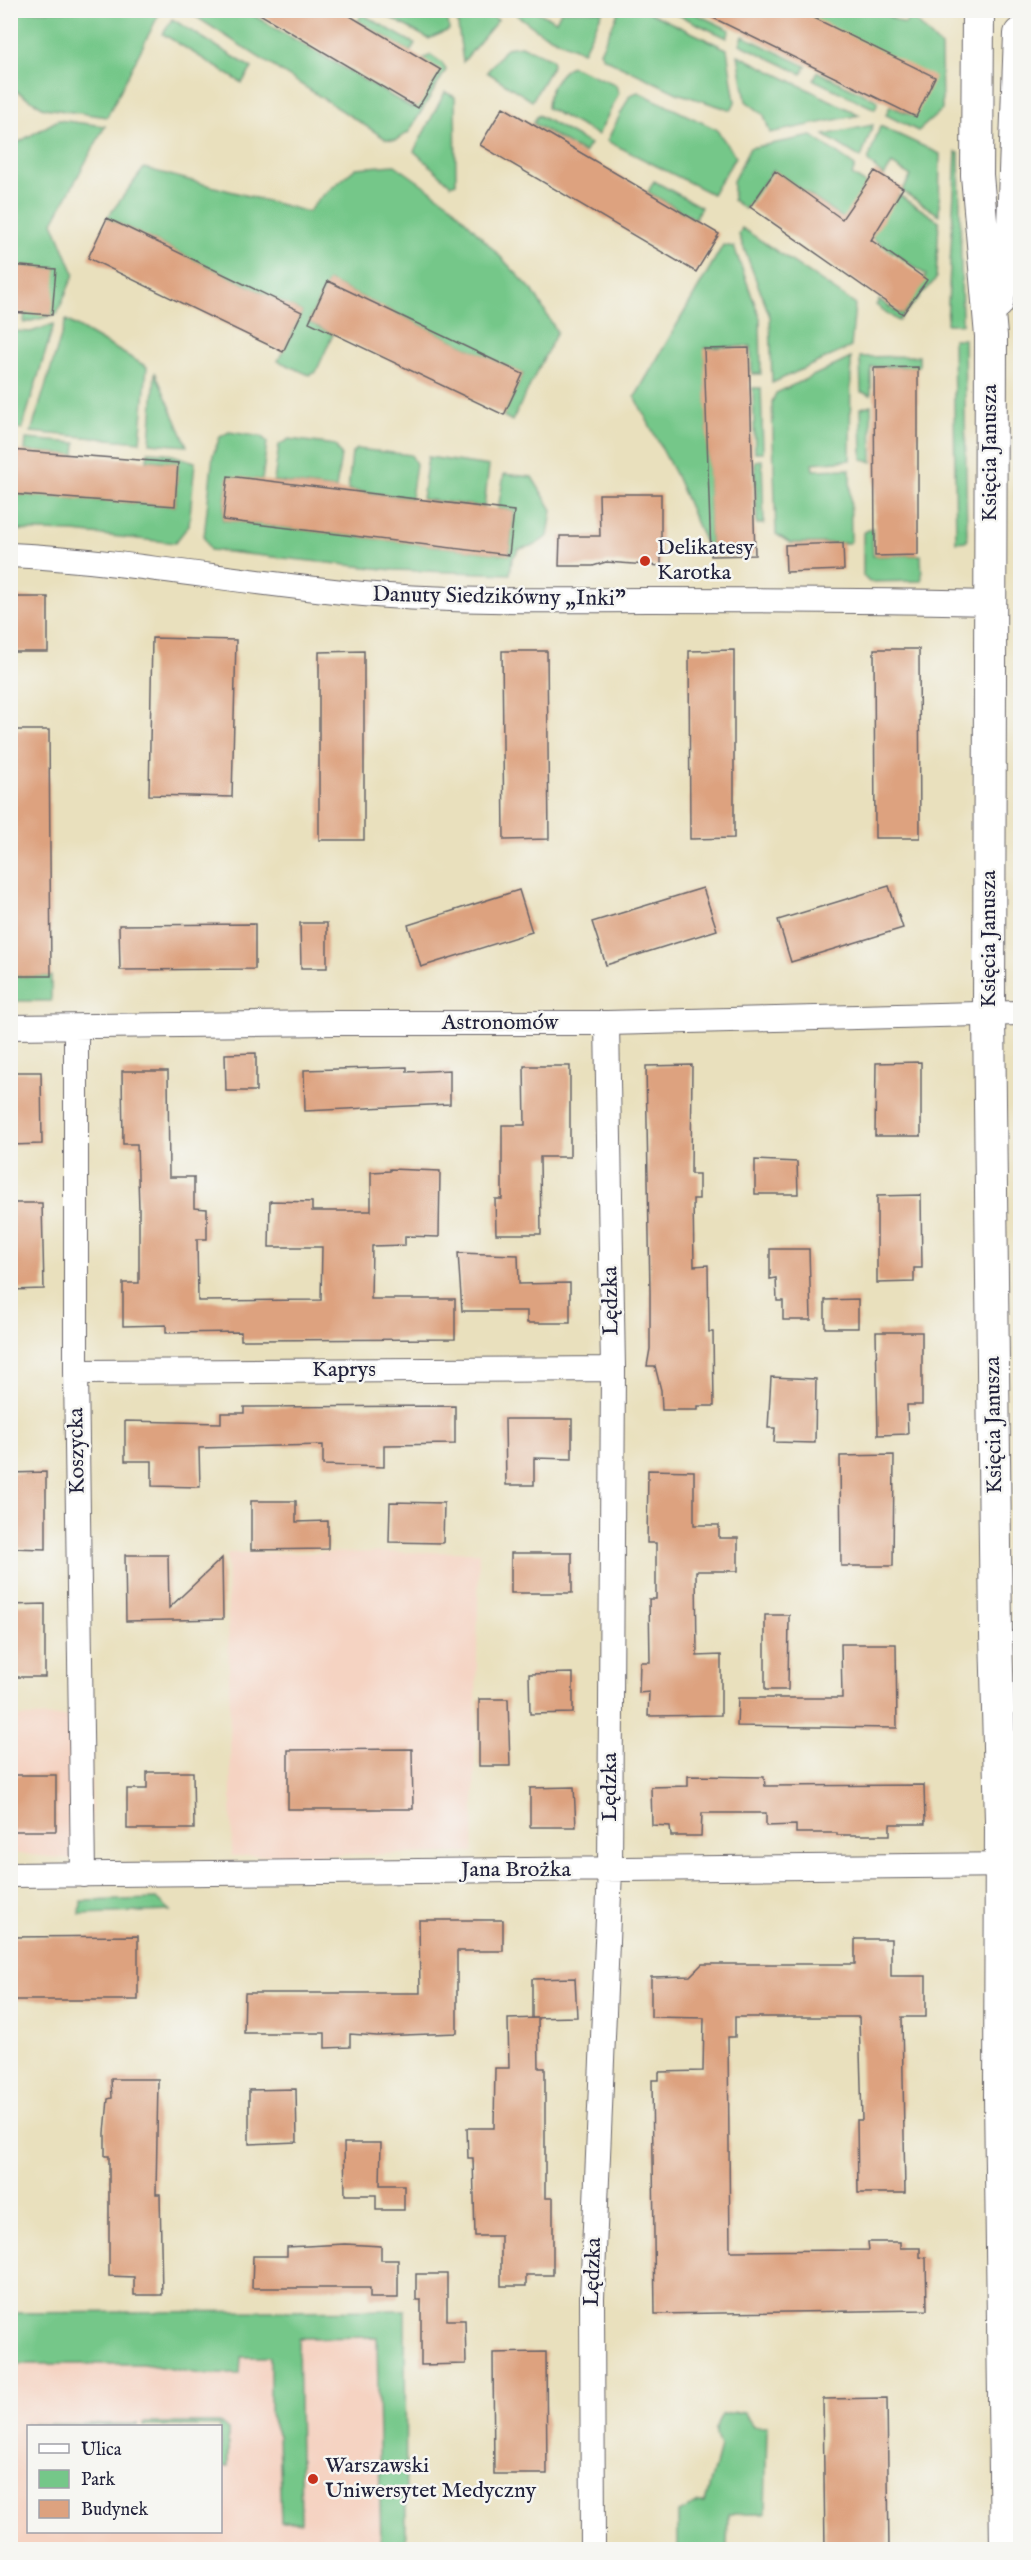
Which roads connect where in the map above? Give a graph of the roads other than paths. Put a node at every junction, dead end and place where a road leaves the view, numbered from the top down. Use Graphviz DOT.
graph roads {
  1 [pos="978,10"];
  2 [pos="1020,34"];
  3 [pos="991,336"];
  4 [pos="10,555"];
  5 [pos="990,603"];
  6 [pos="989,1013"];
  7 [pos="1020,1013"];
  8 [pos="607,1023"];
  9 [pos="10,1027"];
  10 [pos="76,1027"];
  11 [pos="613,1368"];
  12 [pos="76,1372"];
  13 [pos="1011,1865"];
  14 [pos="610,1870"];
  15 [pos="10,1875"];
  16 [pos="83,1875"];
  17 [pos="593,2550"];
  18 [pos="1006,2550"];
  1 -- 3 [label="street, Księcia Janusza"];
  2 -- 3 [label="street, Księcia Janusza"];
  3 -- 5 [label="street, Księcia Janusza"];
  4 -- 5 [label="street, Danuty Siedzikówny „Inki”"];
  5 -- 6 [label="street, Księcia Janusza"];
  6 -- 7 [label="street, Astronomów"];
  6 -- 8 [label="street, Astronomów"];
  6 -- 13 [label="street, Księcia Janusza"];
  8 -- 10 [label="street, Astronomów"];
  8 -- 11 [label="street, Lędzka"];
  9 -- 10 [label="street, Astronomów"];
  10 -- 12 [label="street, Koszycka"];
  11 -- 12 [label="street, Kaprys"];
  11 -- 14 [label="street, Lędzka"];
  12 -- 16 [label="street, Koszycka"];
  13 -- 14 [label="street, Jana Brożka"];
  13 -- 18 [label="street, Księcia Janusza"];
  14 -- 16 [label="street, Jana Brożka"];
  14 -- 17 [label="street, Lędzka"];
  15 -- 16 [label="street, Jana Brożka"];
}
